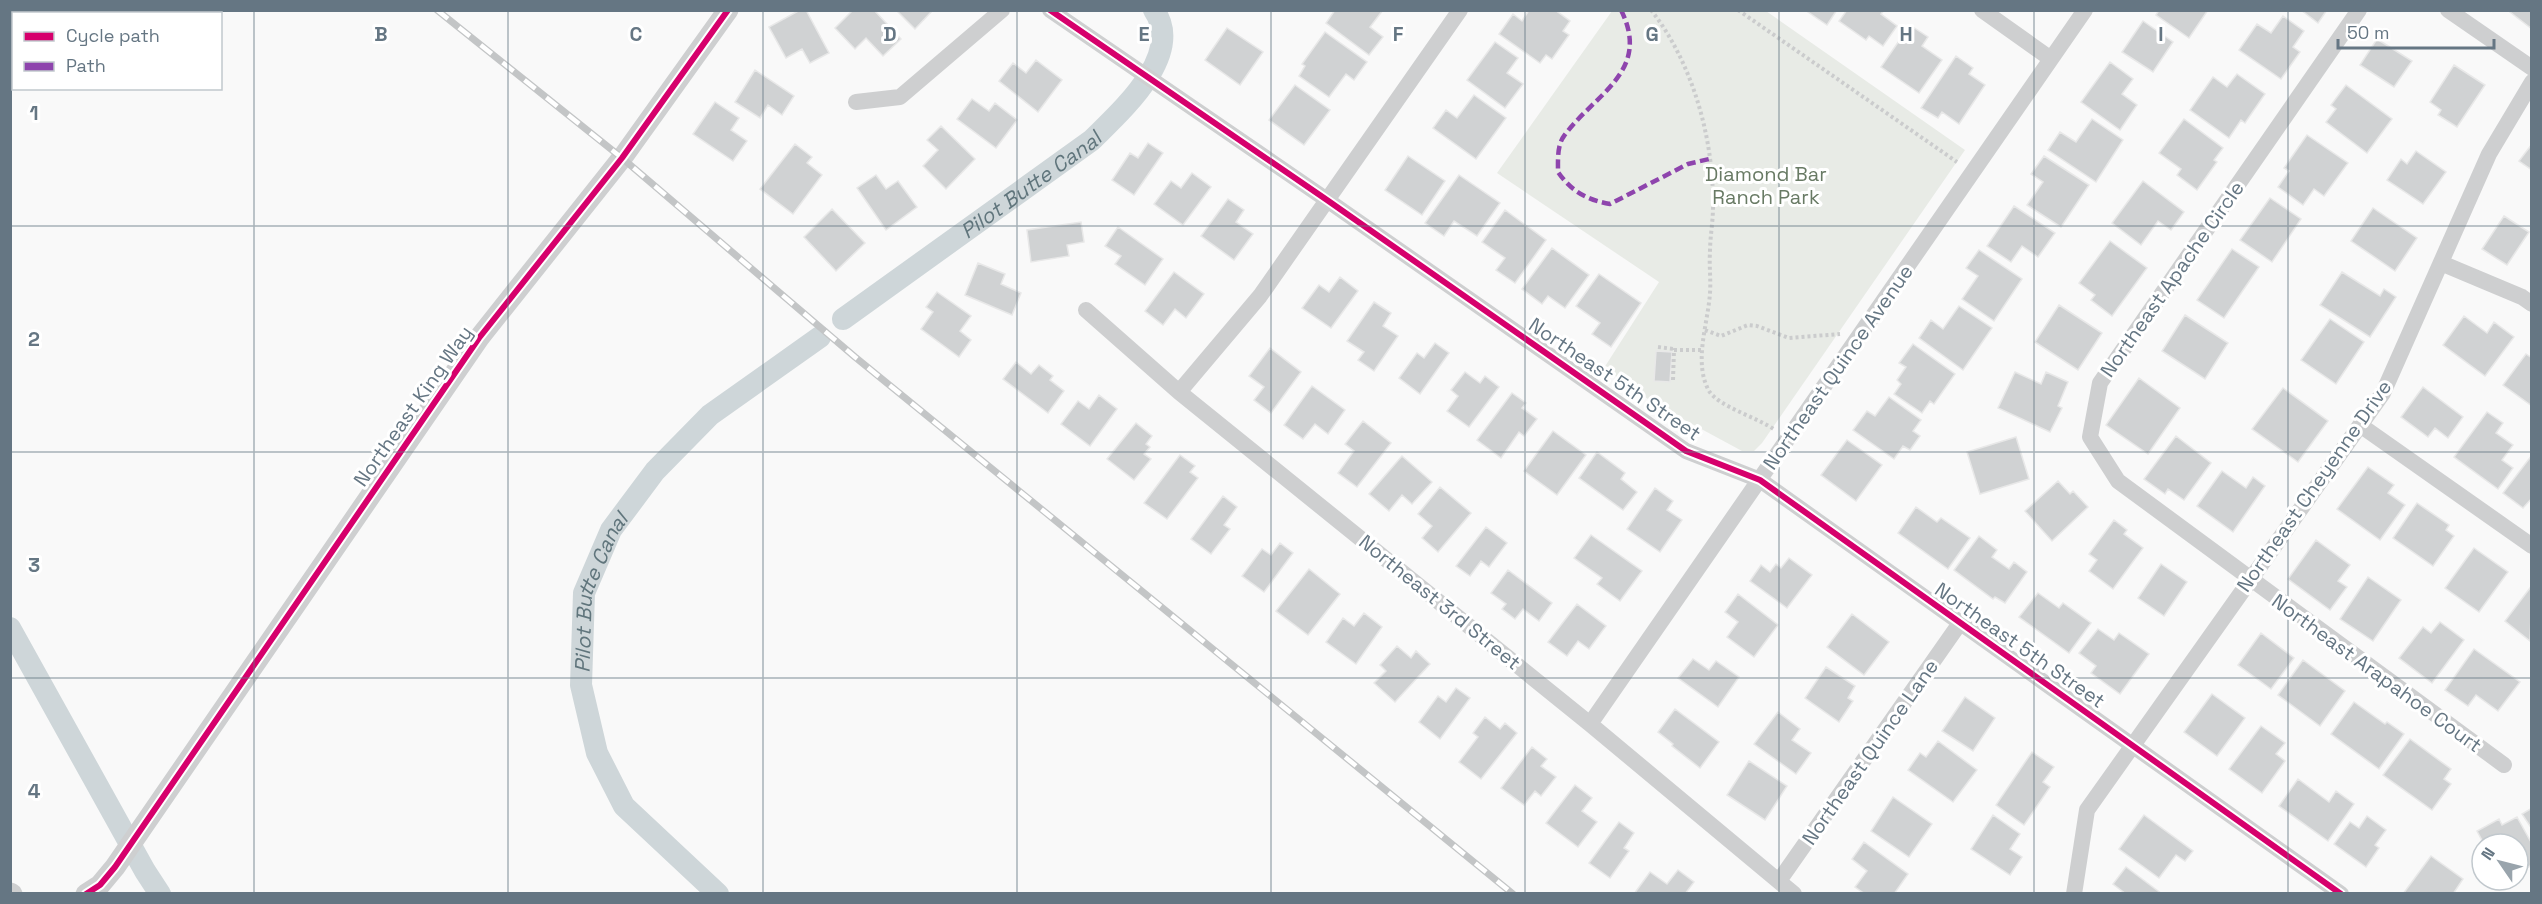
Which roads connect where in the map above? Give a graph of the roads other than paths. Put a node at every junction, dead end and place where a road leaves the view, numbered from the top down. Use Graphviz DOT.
graph roads {
  1 [pos="728,10"];
  2 [pos="1002,10"];
  3 [pos="1050,10"];
  4 [pos="1460,10"];
  5 [pos="1982,10"];
  6 [pos="2085,10"];
  7 [pos="2359,10"];
  8 [pos="2448,10"];
  9 [pos="2051,59"];
  10 [pos="2532,68"];
  11 [pos="2532,82"];
  12 [pos="856,102"];
  13 [pos="1327,200"];
  14 [pos="2441,262"];
  15 [pos="2532,304"];
  16 [pos="1086,310"];
  17 [pos="1179,392"];
  18 [pos="2360,425"];
  19 [pos="1760,480"];
  20 [pos="2532,546"];
  21 [pos="2250,580"];
  22 [pos="1960,622"];
  23 [pos="1590,724"];
  24 [pos="2132,745"];
  25 [pos="2505,765"];
  26 [pos="1779,881"];
  27 [pos="86,894"];
  28 [pos="1794,894"];
  29 [pos="2074,894"];
  30 [pos="2341,894"];
  1 -- 27 [label="street, Northeast King Way"];
  2 -- 12 [label="street"];
  3 -- 13 [label="street, Northeast 5th Street"];
  4 -- 13 [label="street"];
  5 -- 9 [label="street"];
  6 -- 9 [label="street, Northeast Quince Avenue"];
  7 -- 21 [label="street, Northeast Apache Circle"];
  8 -- 10 [label="street"];
  9 -- 19 [label="street, Northeast Quince Avenue"];
  11 -- 14 [label="street, Northeast Cheyenne Drive"];
  13 -- 17 [label="street"];
  13 -- 19 [label="street, Northeast 5th Street"];
  14 -- 15 [label="street"];
  14 -- 18 [label="street, Northeast Cheyenne Drive"];
  16 -- 17 [label="street, Northeast 3rd Street"];
  17 -- 23 [label="street, Northeast 3rd Street"];
  18 -- 20 [label="street"];
  18 -- 21 [label="street, Northeast Cheyenne Drive"];
  19 -- 22 [label="street, Northeast 5th Street"];
  19 -- 23 [label="street, Northeast Quince Avenue"];
  21 -- 24 [label="street, Northeast Cheyenne Drive"];
  21 -- 25 [label="street, Northeast Arapahoe Court"];
  22 -- 24 [label="street, Northeast 5th Street"];
  22 -- 26 [label="street, Northeast Quince Lane"];
  23 -- 26 [label="street, Northeast 3rd Street"];
  24 -- 29 [label="street, Northeast Cheyenne Drive"];
  24 -- 30 [label="street, Northeast 5th Street"];
  26 -- 28 [label="street, Northeast 3rd Street"];
}
